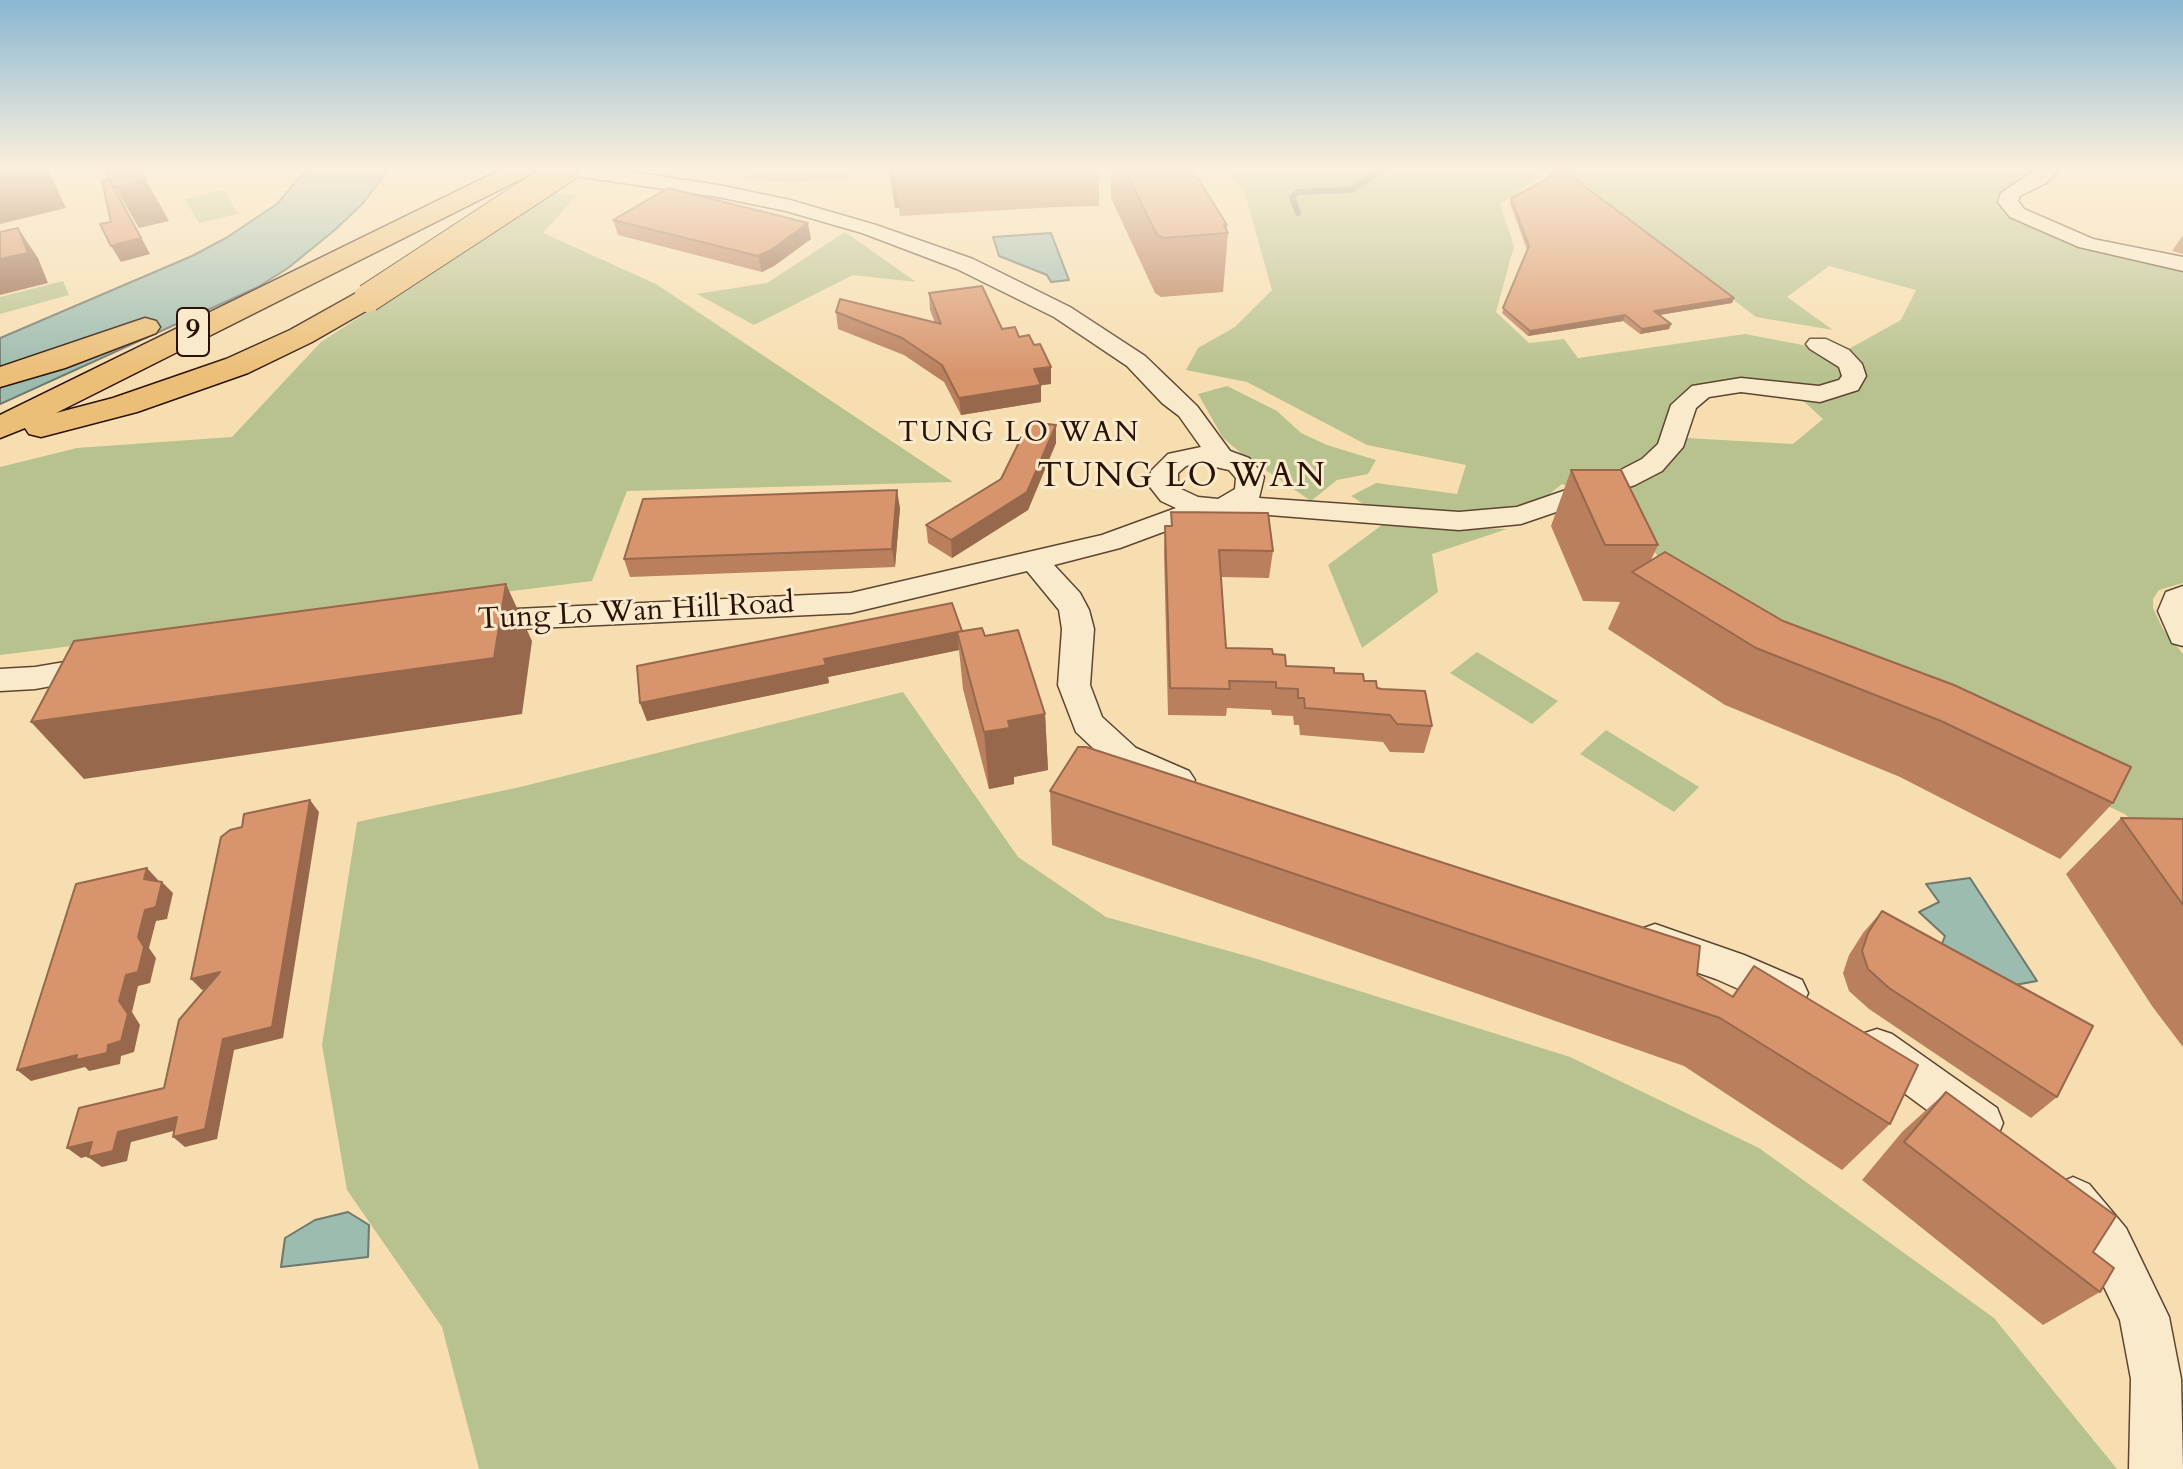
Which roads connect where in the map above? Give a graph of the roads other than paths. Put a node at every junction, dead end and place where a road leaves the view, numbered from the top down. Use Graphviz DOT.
graph roads {
  1 [pos="356,236"];
  2 [pos="388,236"];
  3 [pos="463,236"];
  4 [pos="888,236"];
  5 [pos="2069,236"];
  6 [pos="310,258"];
  7 [pos="2183,264"];
  8 [pos="1818,344"];
  9 [pos="0,377"];
  10 [pos="1171,398"];
  11 [pos="0,410"];
  12 [pos="0,428"];
  13 [pos="0,436"];
  14 [pos="1187,457"];
  15 [pos="1221,457"];
  16 [pos="1246,470"];
  17 [pos="1171,495"];
  18 [pos="1218,506"];
  19 [pos="1311,509"];
  20 [pos="1077,548"];
  21 [pos="1034,561"];
  22 [pos="2183,596"];
  23 [pos="447,622"];
  24 [pos="2183,635"];
  25 [pos="122,663"];
  26 [pos="0,680"];
  27 [pos="1208,790"];
  28 [pos="1620,929"];
  29 [pos="1817,1010"];
  30 [pos="1852,1031"];
  31 [pos="2009,1144"];
  32 [pos="2047,1175"];
  33 [pos="2156,1469"];
  1 -- 6 [label="highway, 9"];
  2 -- 12 [label="highway, 9"];
  3 -- 13 [label="highway, bridge"];
  4 -- 10 [label="street"];
  5 -- 7 [label="street"];
  6 -- 9 [label="highway"];
  6 -- 11 [label="highway, 9"];
  8 -- 19 [label="street, Tung Lo Wan Hill Road"];
  10 -- 14 [label="street"];
  10 -- 15 [label="street"];
  14 -- 15 [label="street, Tung Lo Wan Hill Road"];
  14 -- 17 [label="street"];
  15 -- 16 [label="street, Tung Lo Wan Hill Road"];
  16 -- 18 [label="street"];
  16 -- 19 [label="street, Tung Lo Wan Hill Road"];
  17 -- 18 [label="street, Tung Lo Wan Hill Road"];
  17 -- 20 [label="street, Tung Lo Wan Hill Road"];
  18 -- 19 [label="street, Tung Lo Wan Hill Road"];
  18 -- 20 [label="street, Tung Lo Wan Hill Road"];
  20 -- 21 [label="street, Tung Lo Wan Hill Road"];
  21 -- 23 [label="street, Tung Lo Wan Hill Road"];
  21 -- 27 [label="street"];
  22 -- 24 [label="street"];
  25 -- 26 [label="street"];
  28 -- 29 [label="street"];
  30 -- 31 [label="street"];
  32 -- 33 [label="street"];
}
